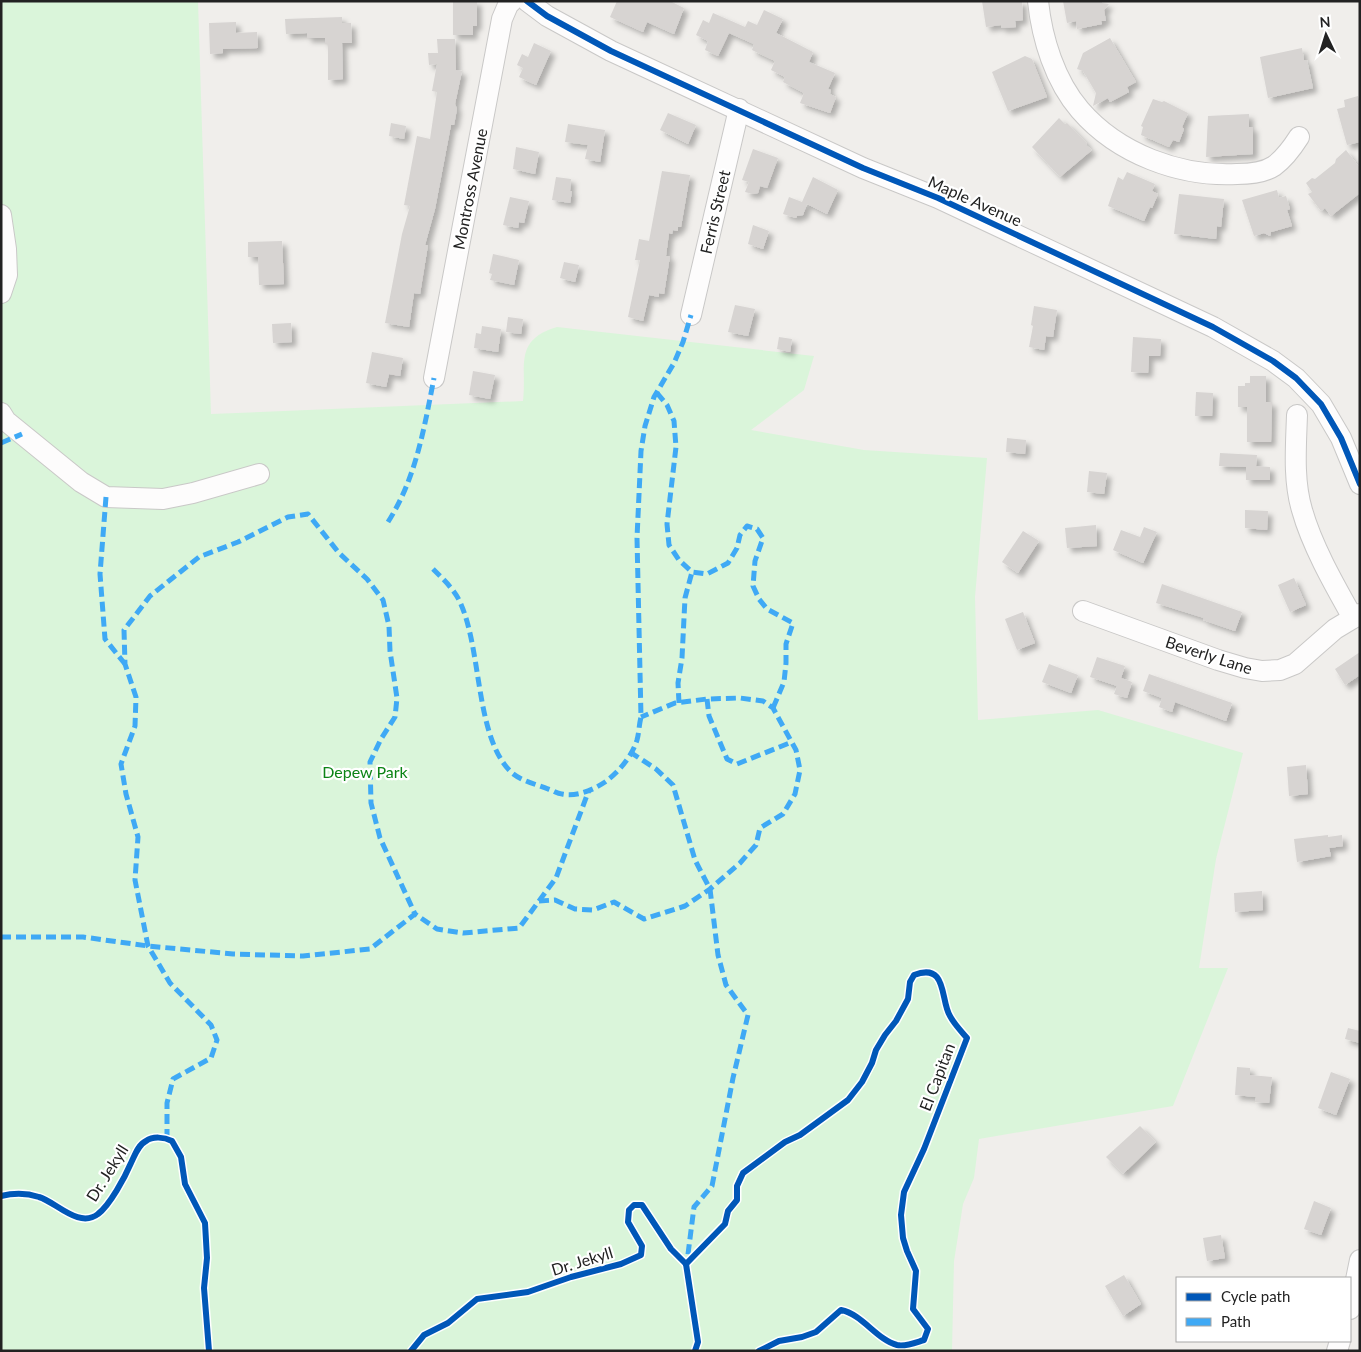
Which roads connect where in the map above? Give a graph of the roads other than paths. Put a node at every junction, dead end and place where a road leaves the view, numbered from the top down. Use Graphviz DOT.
graph roads {
  1 [pos="512,1"];
  2 [pos="527,1"];
  3 [pos="1038,1"];
  4 [pos="739,110"];
  5 [pos="1299,137"];
  6 [pos="1,215"];
  7 [pos="1,293"];
  8 [pos="691,315"];
  9 [pos="434,378"];
  10 [pos="1,413"];
  11 [pos="1296,415"];
  12 [pos="259,474"];
  13 [pos="1360,484"];
  14 [pos="1083,611"];
  15 [pos="1356,616"];
  16 [pos="1360,1260"];
  17 [pos="1351,1304"];
  1 -- 9 [label="street, Montross Avenue"];
  2 -- 4 [label="street, Maple Avenue"];
  3 -- 5 [label="street"];
  4 -- 8 [label="street, Ferris Street"];
  4 -- 13 [label="street, Maple Avenue"];
  6 -- 7 [label="street"];
  10 -- 12 [label="street"];
  11 -- 15 [label="street, Beverly Lane"];
  14 -- 15 [label="street, Beverly Lane"];
  16 -- 17 [label="street"];
}
